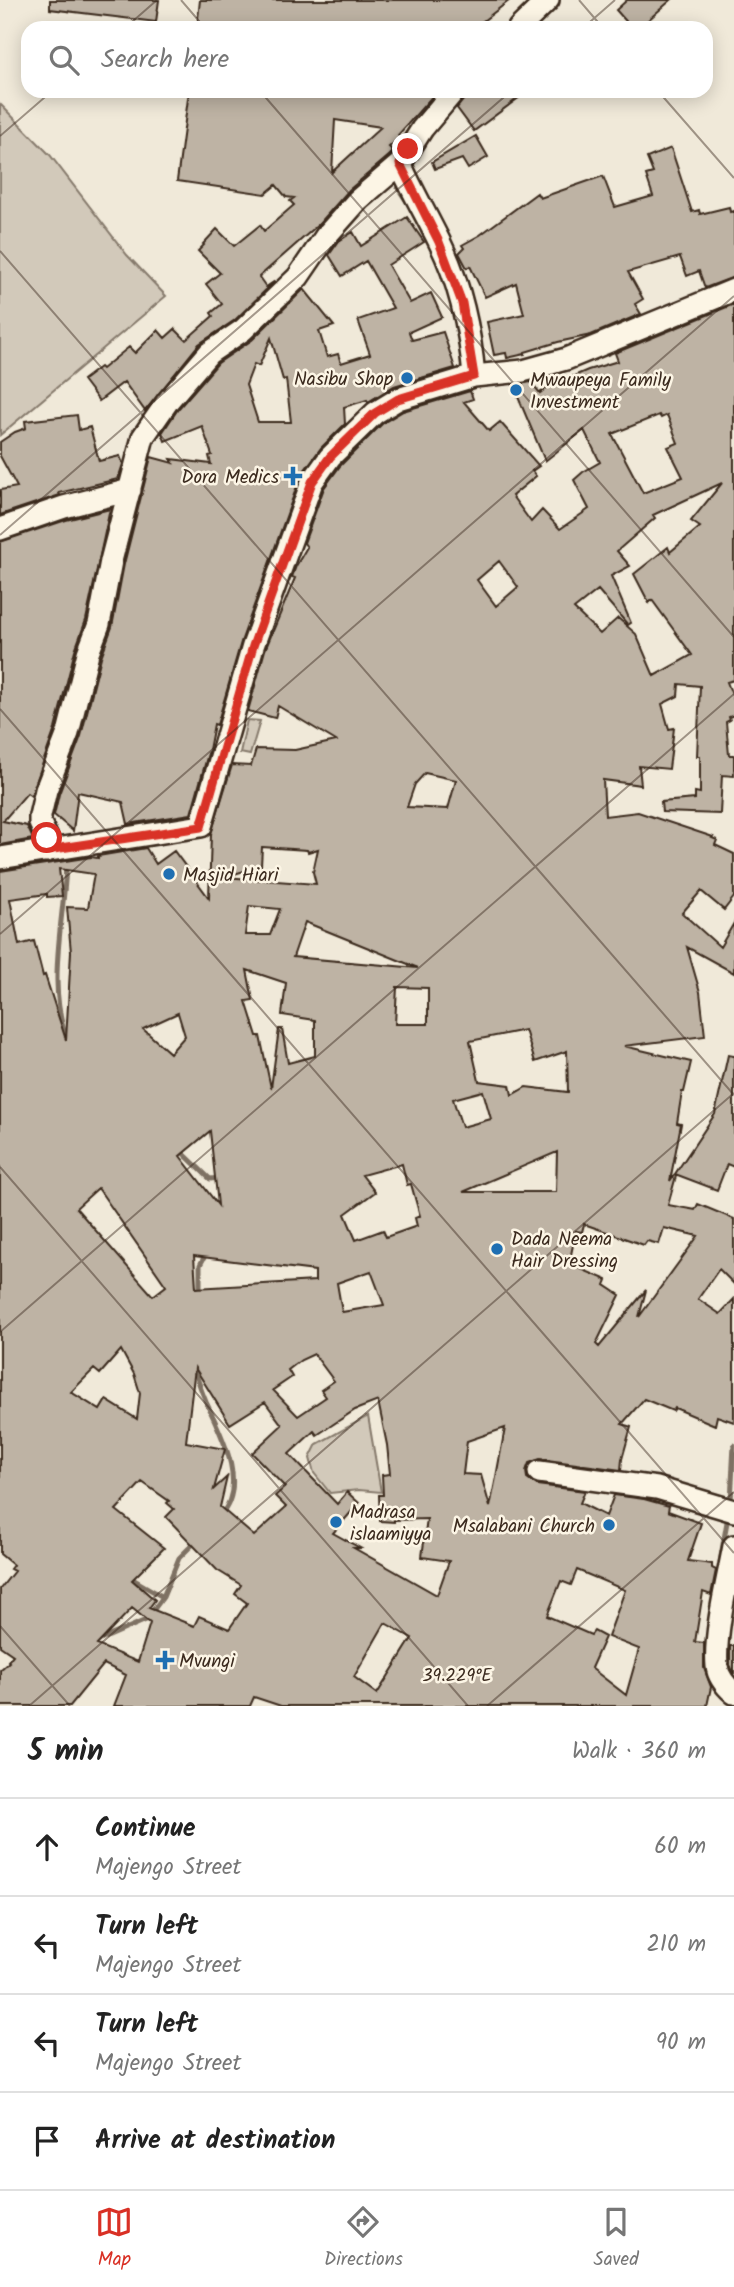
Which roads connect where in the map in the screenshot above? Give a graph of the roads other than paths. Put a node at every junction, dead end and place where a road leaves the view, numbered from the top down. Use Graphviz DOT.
graph roads {
  1 [pos="548,0"];
  2 [pos="526,21"];
  3 [pos="448,98"];
  4 [pos="400,164"];
  5 [pos="734,290"];
  6 [pos="474,376"];
  7 [pos="130,490"];
  8 [pos="0,529"];
  9 [pos="47,850"];
  10 [pos="0,858"];
  11 [pos="538,1472"];
  12 [pos="734,1511"];
  13 [pos="734,1546"];
  14 [pos="734,1693"];
  1 -- 2 [label="street"];
  3 -- 4 [label="street"];
  4 -- 6 [label="street"];
  4 -- 7 [label="street"];
  5 -- 6 [label="street"];
  6 -- 9 [label="street"];
  7 -- 8 [label="street"];
  7 -- 9 [label="street"];
  9 -- 10 [label="street"];
  11 -- 12 [label="street"];
  13 -- 14 [label="street"];
}
